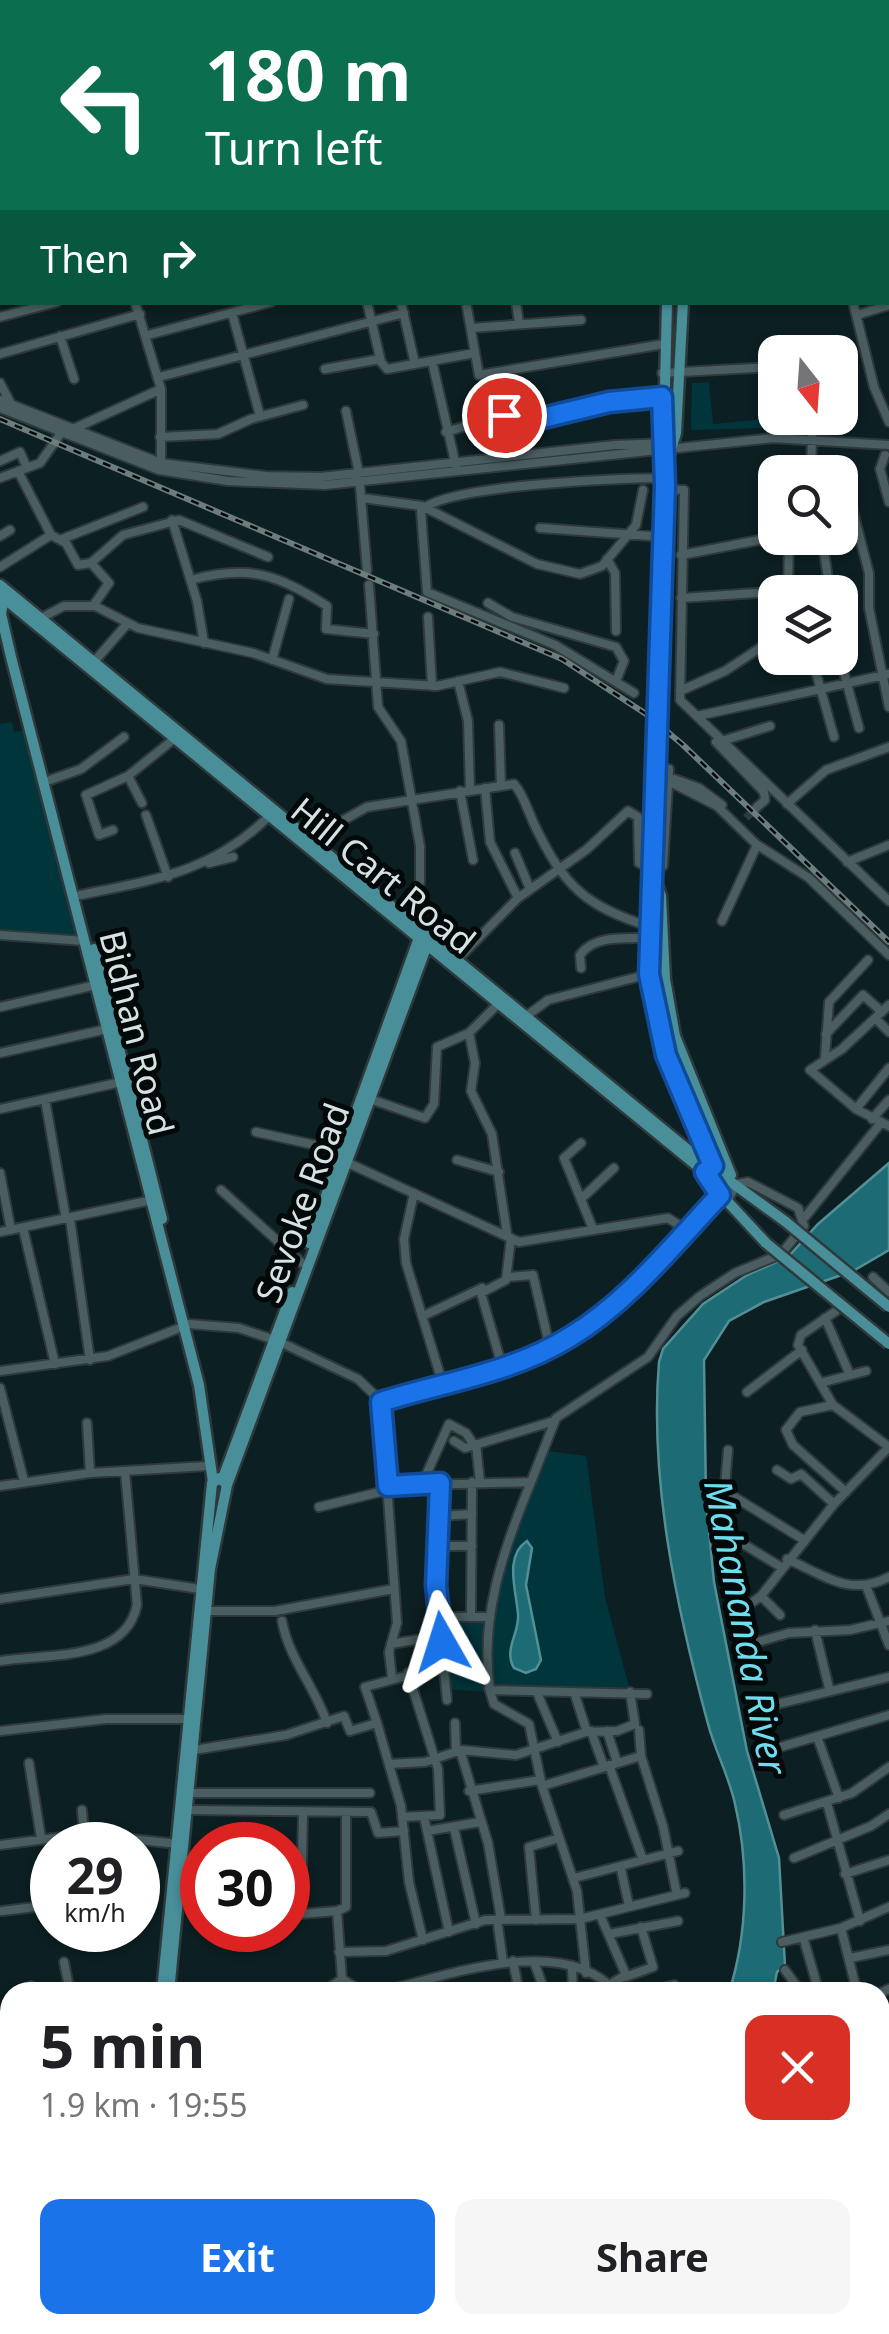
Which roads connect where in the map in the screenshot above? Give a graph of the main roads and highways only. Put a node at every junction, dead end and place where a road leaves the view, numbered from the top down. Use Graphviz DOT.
graph roads {
  1 [pos="667,305"];
  2 [pos="682,305"];
  3 [pos="670,448"];
  4 [pos="5,596"];
  5 [pos="66,852"];
  6 [pos="652,864"];
  7 [pos="423,940"];
  8 [pos="89,942"];
  9 [pos="383,1050"];
  10 [pos="120,1063"];
  11 [pos="346,1156"];
  12 [pos="713,1165"];
  13 [pos="146,1172"];
  14 [pos="889,1308"];
  15 [pos="278,1342"];
  16 [pos="889,1344"];
  17 [pos="217,1480"];
  18 [pos="193,1719"];
  19 [pos="183,1822"];
  20 [pos="186,1822"];
  21 [pos="180,1852"];
  22 [pos="180,1884"];
  23 [pos="163,1982"];
  24 [pos="171,1982"];
  1 -- 3 [label="main road"];
  2 -- 3 [label="main road"];
  3 -- 6 [label="main road, bridge"];
  4 -- 5 [label="main road, Bidhan Road"];
  4 -- 7 [label="main road, Hill Cart Road"];
  4 -- 7 [label="main road, Hill Cart Road"];
  5 -- 8 [label="main road, Bidhan Road"];
  5 -- 8 [label="main road, Bidhan Road"];
  6 -- 12 [label="main road"];
  6 -- 12 [label="main road"];
  7 -- 9 [label="main road, Sevoke Road"];
  7 -- 12 [label="main road, Hill Cart Road"];
  7 -- 12 [label="main road, Hill Cart Road"];
  8 -- 10 [label="main road, Bidhan Road"];
  8 -- 10 [label="main road, Bidhan Road"];
  9 -- 11 [label="main road, Sevoke Road"];
  9 -- 11 [label="main road, Sevoke Road"];
  10 -- 13 [label="main road, Bidhan Road"];
  10 -- 13 [label="main road, Bidhan Road"];
  11 -- 15 [label="main road, Sevoke Road"];
  11 -- 15 [label="main road, Sevoke Road"];
  12 -- 14 [label="main road, Hill Cart Road, bridge"];
  12 -- 16 [label="main road, Hill Cart Road, bridge"];
  13 -- 17 [label="main road, Bidhan Road"];
  15 -- 17 [label="main road, Sevoke Road"];
  17 -- 18 [label="main road, Sevoke Road"];
  17 -- 18 [label="main road, Sevoke Road"];
  18 -- 19 [label="main road, Sevoke Road"];
  18 -- 20 [label="main road, Sevoke Road"];
  21 -- 23 [label="main road, Sevoke Road"];
  22 -- 24 [label="main road, Sevoke Road"];
}
